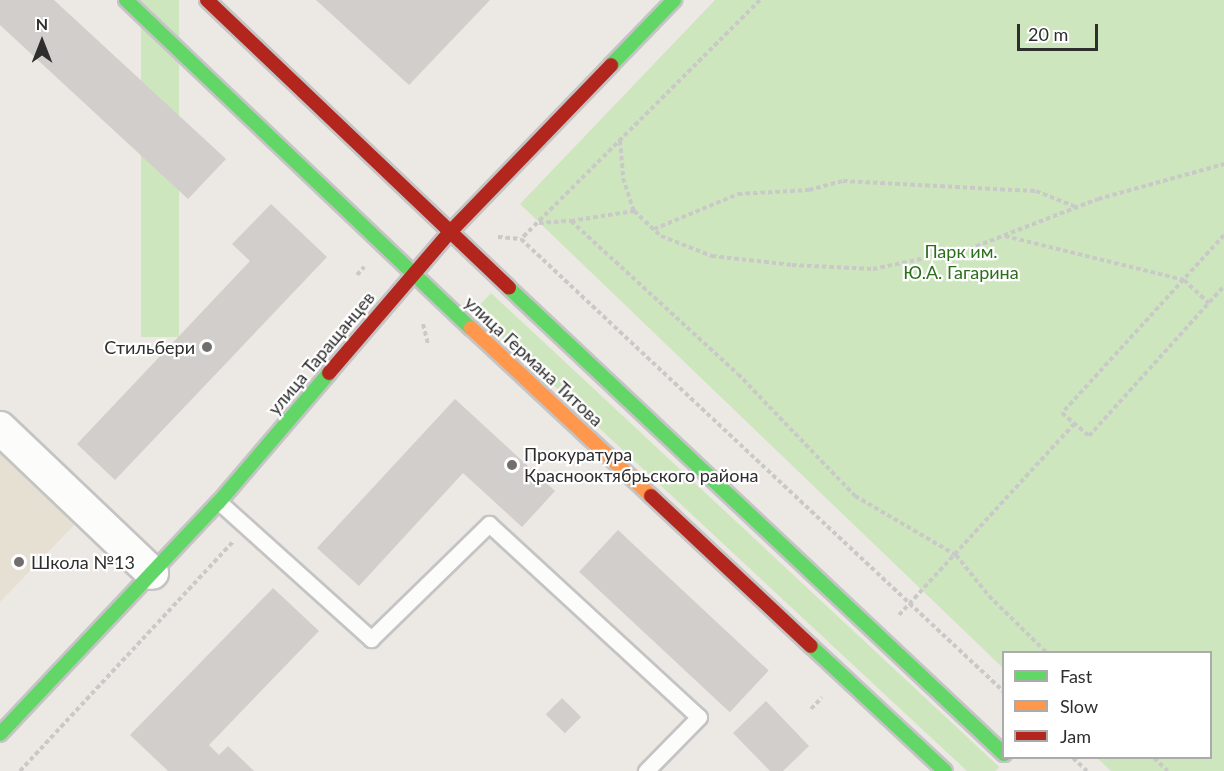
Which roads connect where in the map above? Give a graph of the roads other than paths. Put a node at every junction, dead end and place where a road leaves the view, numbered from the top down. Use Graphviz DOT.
graph roads {
  1 [pos="126,0"];
  2 [pos="207,0"];
  3 [pos="674,0"];
  4 [pos="450,232"];
  5 [pos="413,273"];
  6 [pos="0,428"];
  7 [pos="219,502"];
  8 [pos="152,573"];
  9 [pos="0,734"];
  10 [pos="1002,752"];
  11 [pos="646,771"];
  12 [pos="945,771"];
  1 -- 5 [label="street, улица Германа Титова"];
  2 -- 4 [label="street, улица Германа Титова"];
  3 -- 4 [label="street, улица Таращанцев"];
  4 -- 5 [label="street, улица Таращанцев"];
  4 -- 10 [label="street, улица Германа Титова"];
  5 -- 7 [label="street, улица Таращанцев"];
  5 -- 12 [label="street, улица Германа Титова"];
  6 -- 8 [label="street"];
  7 -- 8 [label="street, улица Таращанцев"];
  7 -- 11 [label="lane"];
  8 -- 9 [label="street, улица Таращанцев"];
}
